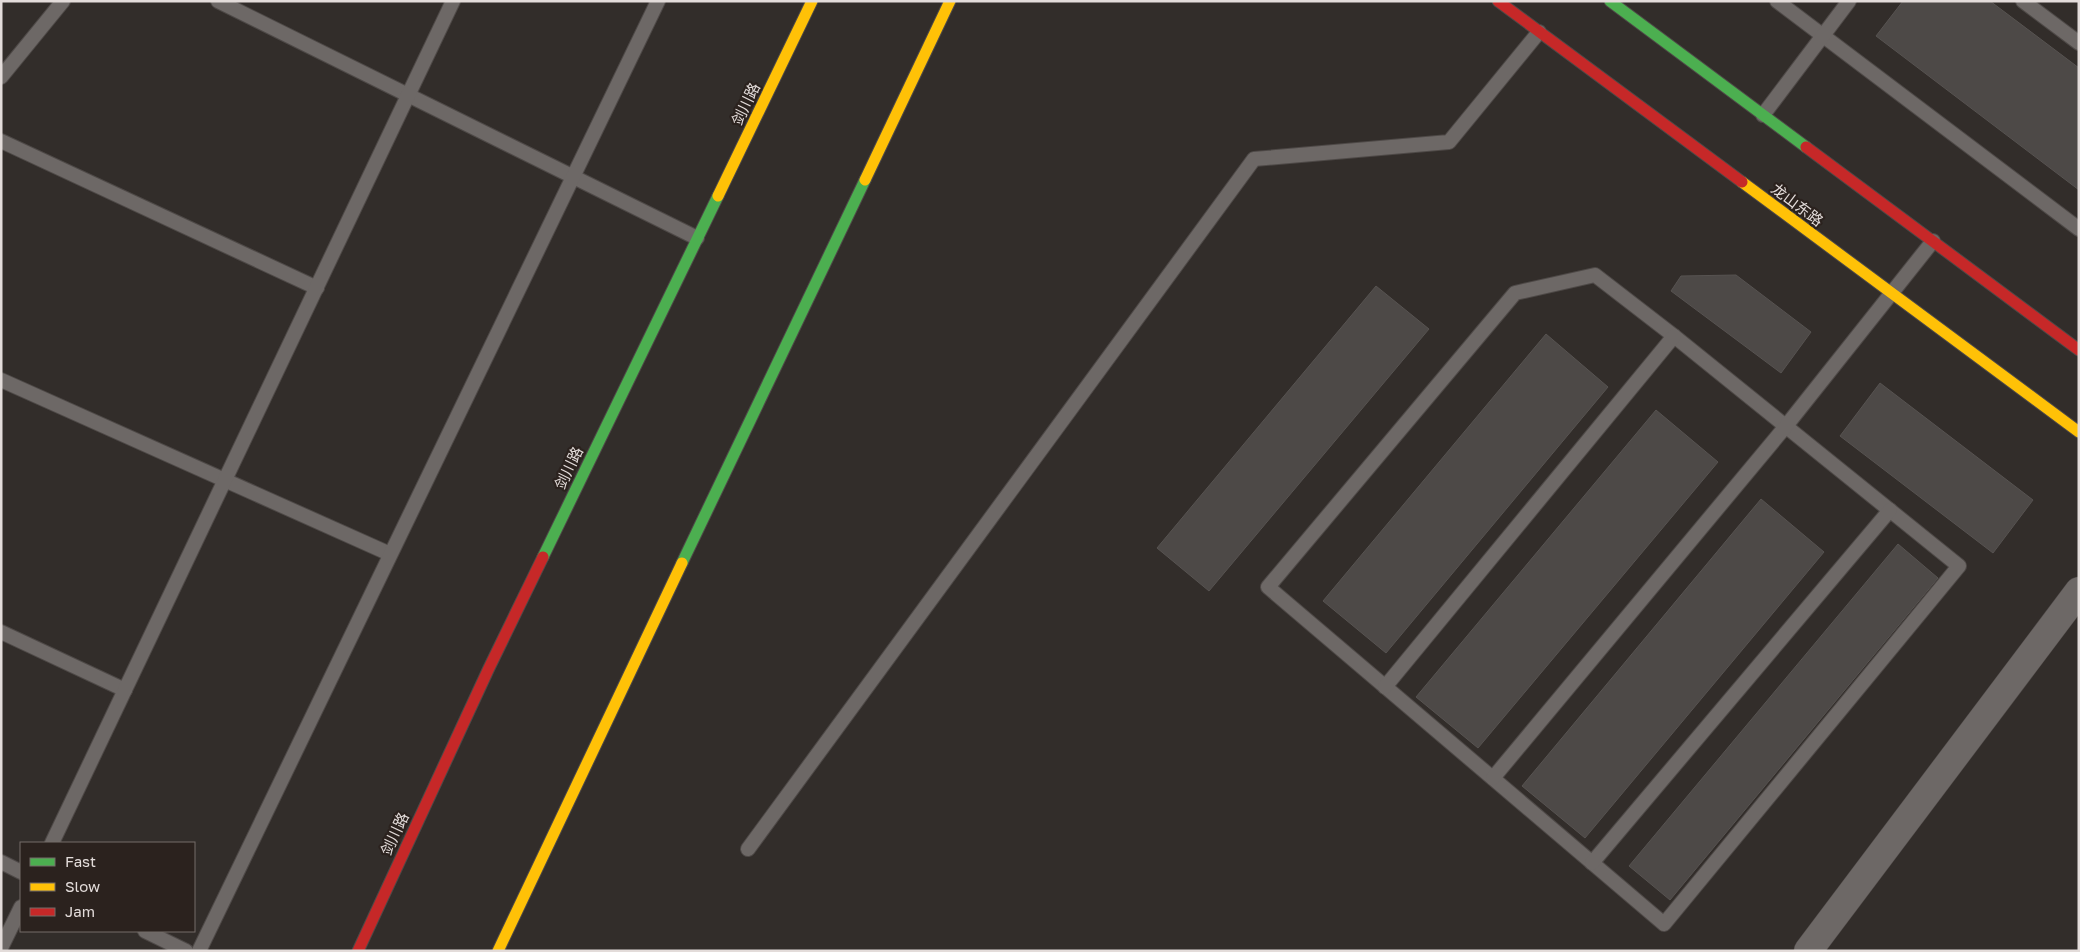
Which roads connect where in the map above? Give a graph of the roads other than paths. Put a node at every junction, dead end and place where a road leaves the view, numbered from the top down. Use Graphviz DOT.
graph roads {
  1 [pos="64,1"];
  2 [pos="218,1"];
  3 [pos="454,1"];
  4 [pos="658,1"];
  5 [pos="812,1"];
  6 [pos="950,1"];
  7 [pos="1498,1"];
  8 [pos="1610,1"];
  9 [pos="1777,1"];
  10 [pos="1849,1"];
  11 [pos="2023,1"];
  12 [pos="1539,32"];
  13 [pos="1823,36"];
  14 [pos="2079,43"];
  15 [pos="1,77"];
  16 [pos="408,95"];
  17 [pos="1763,115"];
  18 [pos="1,141"];
  19 [pos="573,177"];
  20 [pos="2079,229"];
  21 [pos="697,238"];
  22 [pos="1932,242"];
  23 [pos="317,288"];
  24 [pos="1891,294"];
  25 [pos="1674,336"];
  26 [pos="2079,350"];
  27 [pos="1,380"];
  28 [pos="1786,426"];
  29 [pos="2079,432"];
  30 [pos="225,480"];
  31 [pos="1890,510"];
  32 [pos="390,554"];
  33 [pos="2079,591"];
  34 [pos="1,632"];
  35 [pos="1385,687"];
  36 [pos="124,690"];
  37 [pos="1493,778"];
  38 [pos="52,842"];
  39 [pos="748,849"];
  40 [pos="1,862"];
  41 [pos="1592,863"];
  42 [pos="20,872"];
  43 [pos="20,909"];
  44 [pos="147,932"];
  45 [pos="1,948"];
  46 [pos="186,951"];
  47 [pos="198,951"];
  48 [pos="358,951"];
  49 [pos="498,951"];
  50 [pos="1808,951"];
  1 -- 15 [label="lane"];
  2 -- 16 [label="lane"];
  3 -- 16 [label="lane"];
  4 -- 19 [label="lane"];
  5 -- 21 [label="main road, 剑川路"];
  6 -- 49 [label="main road"];
  7 -- 12 [label="main road, 龙山东路"];
  8 -- 17 [label="main road"];
  9 -- 13 [label="lane"];
  10 -- 13 [label="lane"];
  11 -- 14 [label="lane"];
  12 -- 24 [label="main road, 龙山东路"];
  12 -- 39 [label="lane"];
  13 -- 17 [label="lane"];
  13 -- 20 [label="lane"];
  16 -- 19 [label="lane"];
  16 -- 23 [label="lane"];
  17 -- 22 [label="main road"];
  18 -- 23 [label="lane"];
  19 -- 21 [label="lane"];
  19 -- 32 [label="lane"];
  21 -- 48 [label="main road, 剑川路"];
  22 -- 24 [label="lane"];
  22 -- 26 [label="main road"];
  23 -- 30 [label="lane"];
  24 -- 28 [label="lane"];
  24 -- 29 [label="main road, 龙山东路"];
  25 -- 28 [label="lane"];
  25 -- 35 [label="lane"];
  25 -- 35 [label="lane"];
  27 -- 30 [label="lane"];
  28 -- 31 [label="lane"];
  28 -- 37 [label="lane"];
  30 -- 32 [label="lane"];
  30 -- 36 [label="lane"];
  31 -- 41 [label="lane"];
  31 -- 41 [label="lane"];
  32 -- 47 [label="lane"];
  33 -- 50 [label="street"];
  34 -- 36 [label="lane"];
  35 -- 37 [label="lane"];
  36 -- 38 [label="lane"];
  37 -- 41 [label="lane"];
  40 -- 42 [label="lane"];
  43 -- 45 [label="lane"];
  44 -- 46 [label="lane"];
}
